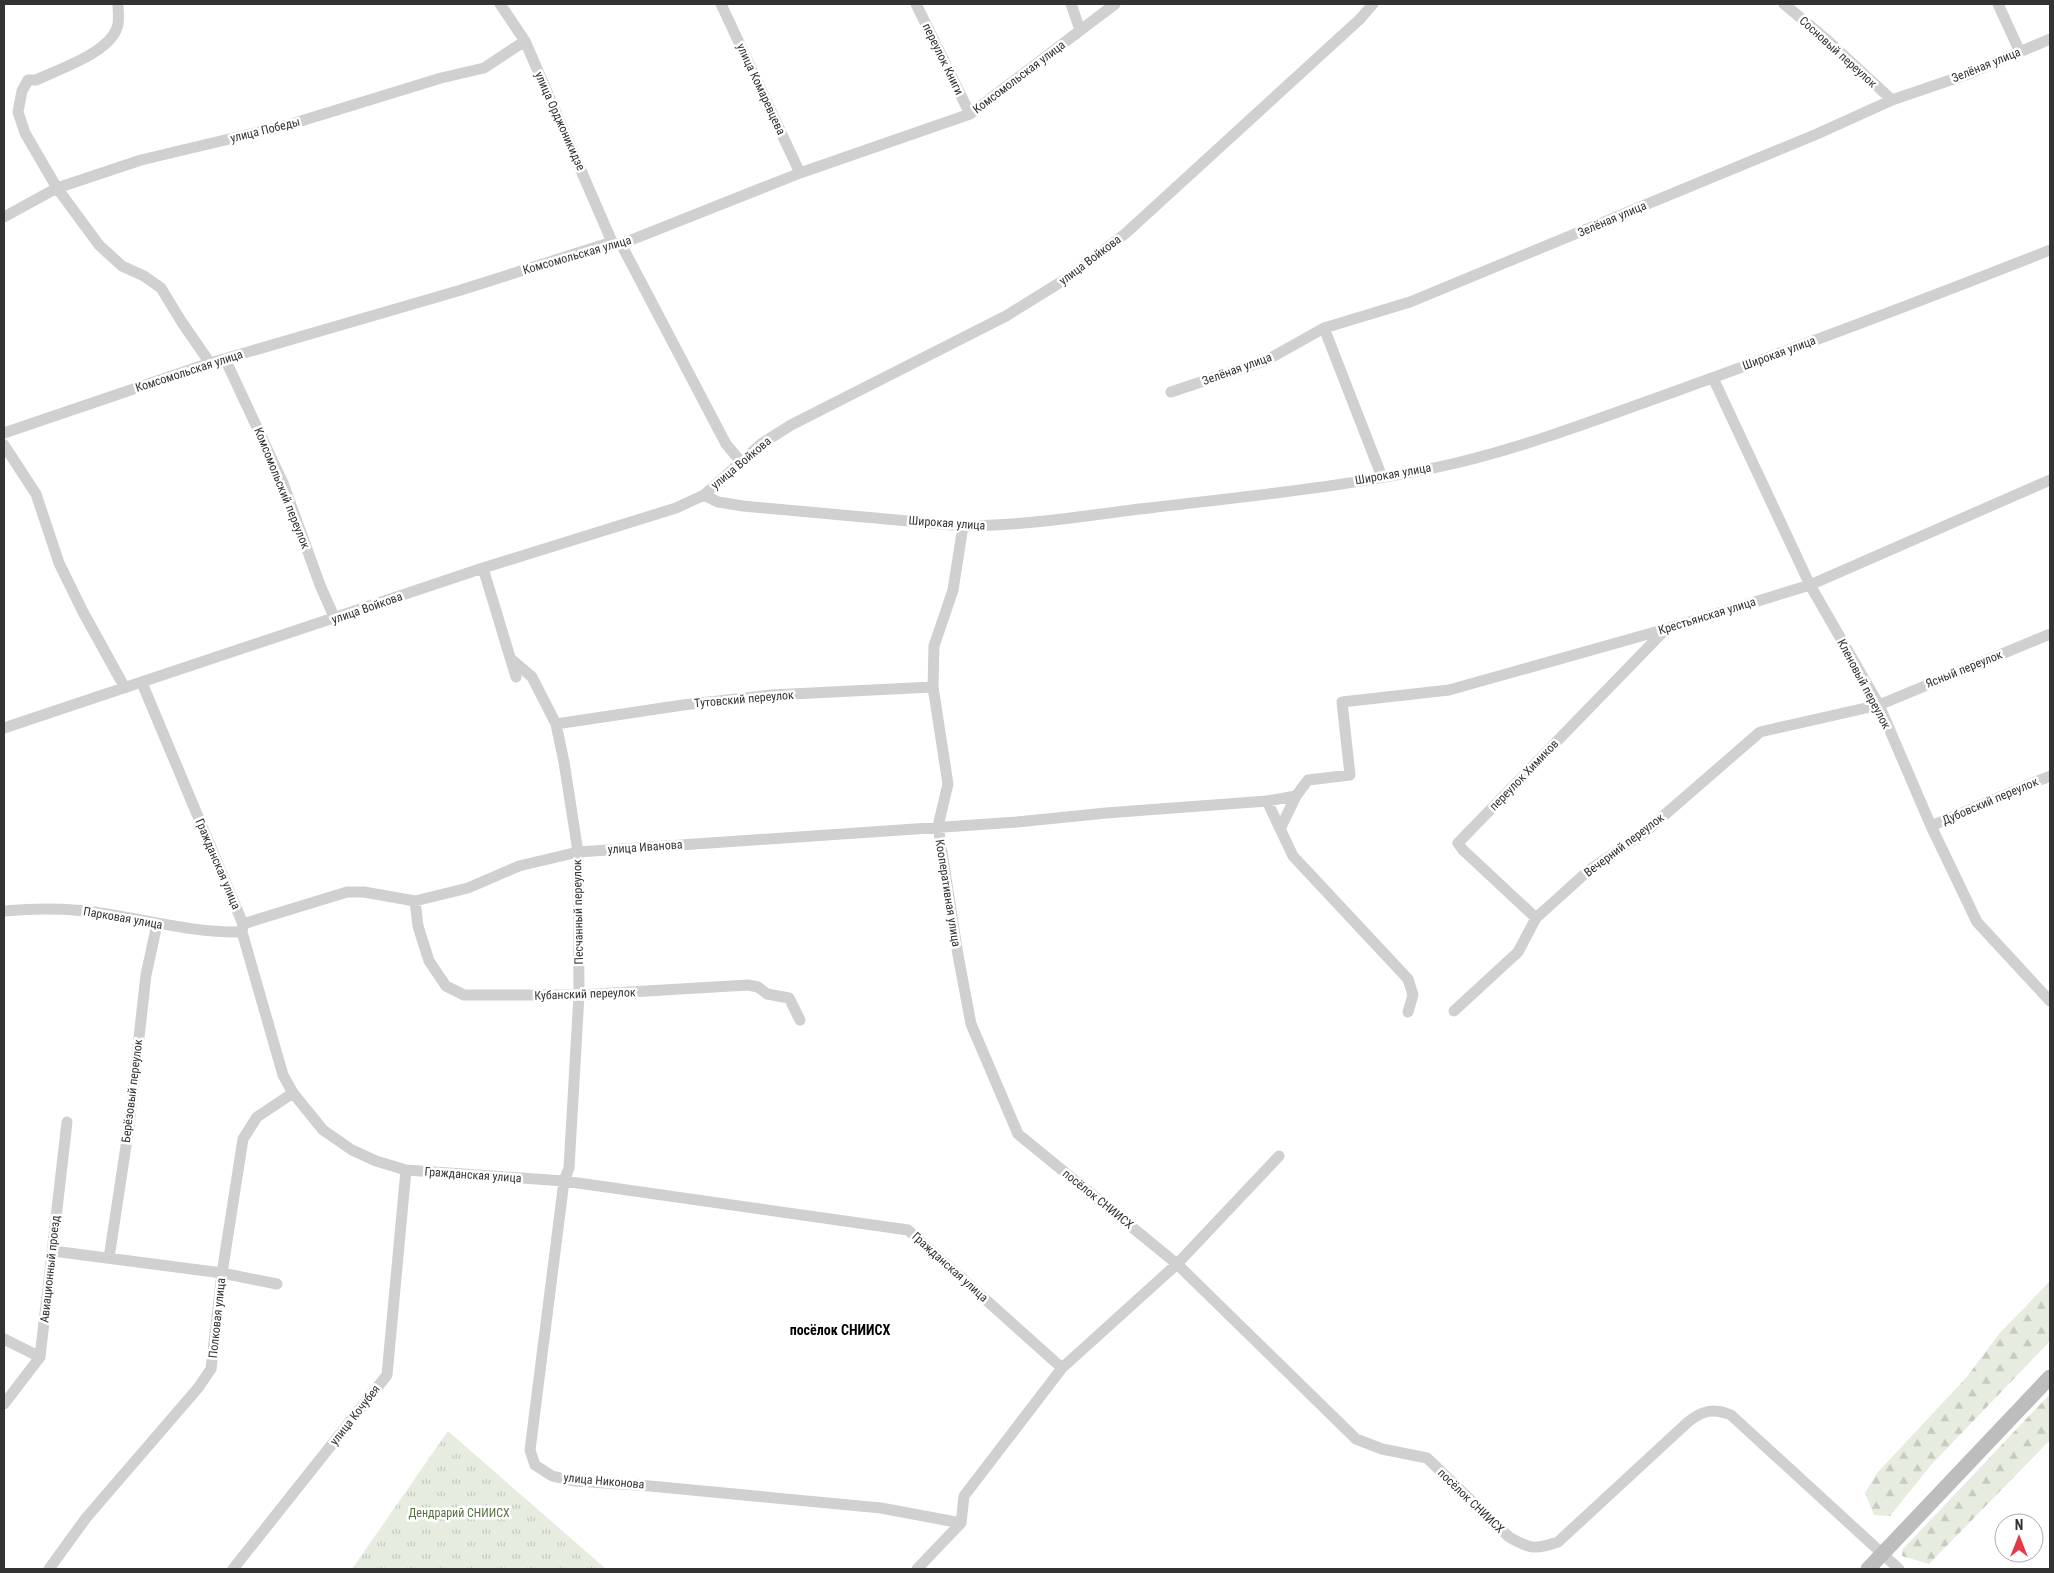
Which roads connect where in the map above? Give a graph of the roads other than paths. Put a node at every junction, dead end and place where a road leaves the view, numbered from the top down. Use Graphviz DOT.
graph roads {
  1 [pos="118,4"];
  2 [pos="500,4"];
  3 [pos="722,4"];
  4 [pos="916,4"];
  5 [pos="1071,4"];
  6 [pos="1115,4"];
  7 [pos="1373,4"];
  8 [pos="1784,4"];
  9 [pos="1998,4"];
  10 [pos="1080,30"];
  11 [pos="2050,39"];
  12 [pos="525,41"];
  13 [pos="2020,52"];
  14 [pos="1892,100"];
  15 [pos="970,114"];
  16 [pos="800,173"];
  17 [pos="57,188"];
  18 [pos="4,217"];
  19 [pos="617,243"];
  20 [pos="2050,250"];
  21 [pos="1324,328"];
  22 [pos="225,359"];
  23 [pos="210,363"];
  24 [pos="1713,378"];
  25 [pos="1171,392"];
  26 [pos="4,433"];
  27 [pos="4,445"];
  28 [pos="741,462"];
  29 [pos="1382,477"];
  30 [pos="2050,480"];
  31 [pos="704,495"];
  32 [pos="963,526"];
  33 [pos="483,568"];
  34 [pos="1810,585"];
  35 [pos="335,619"];
  36 [pos="1666,629"];
  37 [pos="2050,634"];
  38 [pos="511,658"];
  39 [pos="516,677"];
  40 [pos="142,683"];
  41 [pos="933,687"];
  42 [pos="124,688"];
  43 [pos="1879,705"];
  44 [pos="556,724"];
  45 [pos="4,728"];
  46 [pos="2050,776"];
  47 [pos="1296,796"];
  48 [pos="1267,802"];
  49 [pos="938,826"];
  50 [pos="1931,826"];
  51 [pos="1280,829"];
  52 [pos="578,852"];
  53 [pos="415,901"];
  54 [pos="4,911"];
  55 [pos="1536,918"];
  56 [pos="157,924"];
  57 [pos="243,928"];
  58 [pos="579,995"];
  59 [pos="2050,1001"];
  60 [pos="1454,1011"];
  61 [pos="1408,1012"];
  62 [pos="800,1020"];
  63 [pos="293,1093"];
  64 [pos="67,1122"];
  65 [pos="1018,1134"];
  66 [pos="1279,1156"];
  67 [pos="406,1170"];
  68 [pos="564,1181"];
  69 [pos="53,1251"];
  70 [pos="109,1258"];
  71 [pos="1177,1264"];
  72 [pos="222,1273"];
  73 [pos="277,1284"];
  74 [pos="4,1339"];
  75 [pos="40,1357"];
  76 [pos="1062,1368"];
  77 [pos="2050,1377"];
  78 [pos="4,1404"];
  79 [pos="961,1522"];
  80 [pos="1883,1554"];
  81 [pos="49,1569"];
  82 [pos="233,1569"];
  83 [pos="917,1569"];
  84 [pos="1868,1569"];
  85 [pos="1899,1569"];
  1 -- 17 [label="street"];
  2 -- 12 [label="street, улица Орджоникидзе"];
  3 -- 16 [label="street, улица Комаревцева"];
  4 -- 15 [label="street, переулок Книги"];
  5 -- 10 [label="street"];
  6 -- 10 [label="street, Комсомольская улица"];
  7 -- 28 [label="street, улица Войкова"];
  8 -- 14 [label="street, Сосновый переулок"];
  9 -- 13 [label="street"];
  10 -- 15 [label="street, Комсомольская улица"];
  11 -- 13 [label="street, Зелёная улица"];
  12 -- 17 [label="street, улица Победы"];
  12 -- 19 [label="street, улица Орджоникидзе"];
  13 -- 14 [label="street, Зелёная улица"];
  14 -- 21 [label="street, Зелёная улица"];
  15 -- 16 [label="street, Комсомольская улица"];
  16 -- 19 [label="street, Комсомольская улица"];
  17 -- 18 [label="street, улица Победы"];
  17 -- 23 [label="street"];
  19 -- 22 [label="street, Комсомольская улица"];
  19 -- 28 [label="street, улица Орджоникидзе"];
  20 -- 24 [label="street, Широкая улица"];
  21 -- 25 [label="street, Зелёная улица"];
  21 -- 29 [label="street"];
  22 -- 23 [label="street, Комсомольская улица"];
  22 -- 35 [label="street, Комсомольский переулок"];
  23 -- 26 [label="street, Комсомольская улица"];
  24 -- 29 [label="street, Широкая улица"];
  24 -- 34 [label="street, Кленовый переулок"];
  27 -- 42 [label="street"];
  28 -- 31 [label="street, улица Войкова"];
  29 -- 32 [label="street, Широкая улица"];
  30 -- 34 [label="street, Крестьянская улица"];
  31 -- 32 [label="street, Широкая улица"];
  31 -- 33 [label="street, улица Войкова"];
  32 -- 41 [label="street, Кооперативная улица"];
  33 -- 35 [label="street, улица Войкова"];
  33 -- 38 [label="street"];
  34 -- 36 [label="street, Крестьянская улица"];
  34 -- 43 [label="street, Кленовый переулок"];
  35 -- 40 [label="street, улица Войкова"];
  36 -- 47 [label="street, Крестьянская улица"];
  36 -- 55 [label="street, переулок Химиков"];
  37 -- 43 [label="street, Ясный переулок"];
  38 -- 39 [label="street"];
  38 -- 44 [label="street, Песчанный переулок"];
  40 -- 42 [label="street, улица Войкова"];
  40 -- 57 [label="street, Гражданская улица"];
  41 -- 44 [label="street, Тутовский переулок"];
  41 -- 49 [label="street, Кооперативная улица"];
  42 -- 45 [label="street, улица Войкова"];
  43 -- 50 [label="street, Кленовый переулок"];
  43 -- 55 [label="street, Вечерний переулок"];
  44 -- 52 [label="street, Песчанный переулок"];
  46 -- 50 [label="street, Дубовский переулок"];
  47 -- 48 [label="street, улица Иванова"];
  47 -- 51 [label="street"];
  48 -- 49 [label="street, улица Иванова"];
  48 -- 51 [label="street"];
  49 -- 52 [label="street, улица Иванова"];
  49 -- 65 [label="street, Кооперативная улица"];
  50 -- 59 [label="street, Кленовый переулок"];
  51 -- 61 [label="street"];
  52 -- 53 [label="street, улица Иванова"];
  52 -- 58 [label="street, Песчанный переулок"];
  53 -- 57 [label="street, улица Иванова"];
  53 -- 58 [label="street, Кубанский переулок"];
  54 -- 56 [label="street, Парковая улица"];
  55 -- 60 [label="street, Вечерний переулок"];
  56 -- 57 [label="street, Парковая улица"];
  56 -- 70 [label="street, Берёзовый переулок"];
  57 -- 63 [label="street, Гражданская улица"];
  58 -- 62 [label="street, Кубанский переулок"];
  58 -- 68 [label="street, Песчанный переулок"];
  63 -- 67 [label="street, Гражданская улица"];
  63 -- 72 [label="street, Полковая улица"];
  64 -- 69 [label="street, Авиационный проезд"];
  65 -- 71 [label="street, посёлок СНИИСХ"];
  66 -- 71 [label="street"];
  67 -- 68 [label="street, Гражданская улица"];
  67 -- 82 [label="street, улица Кочубея"];
  68 -- 76 [label="street, Гражданская улица"];
  68 -- 79 [label="street, улица Никонова"];
  69 -- 70 [label="street"];
  69 -- 75 [label="street, Авиационный проезд"];
  70 -- 72 [label="street"];
  71 -- 76 [label="street"];
  71 -- 80 [label="street, посёлок СНИИСХ"];
  72 -- 73 [label="street"];
  72 -- 81 [label="street, Полковая улица"];
  74 -- 75 [label="street"];
  75 -- 78 [label="street"];
  76 -- 79 [label="street"];
  77 -- 80 [label="street"];
  79 -- 83 [label="street"];
  80 -- 84 [label="street"];
  80 -- 85 [label="street, посёлок СНИИСХ"];
}
